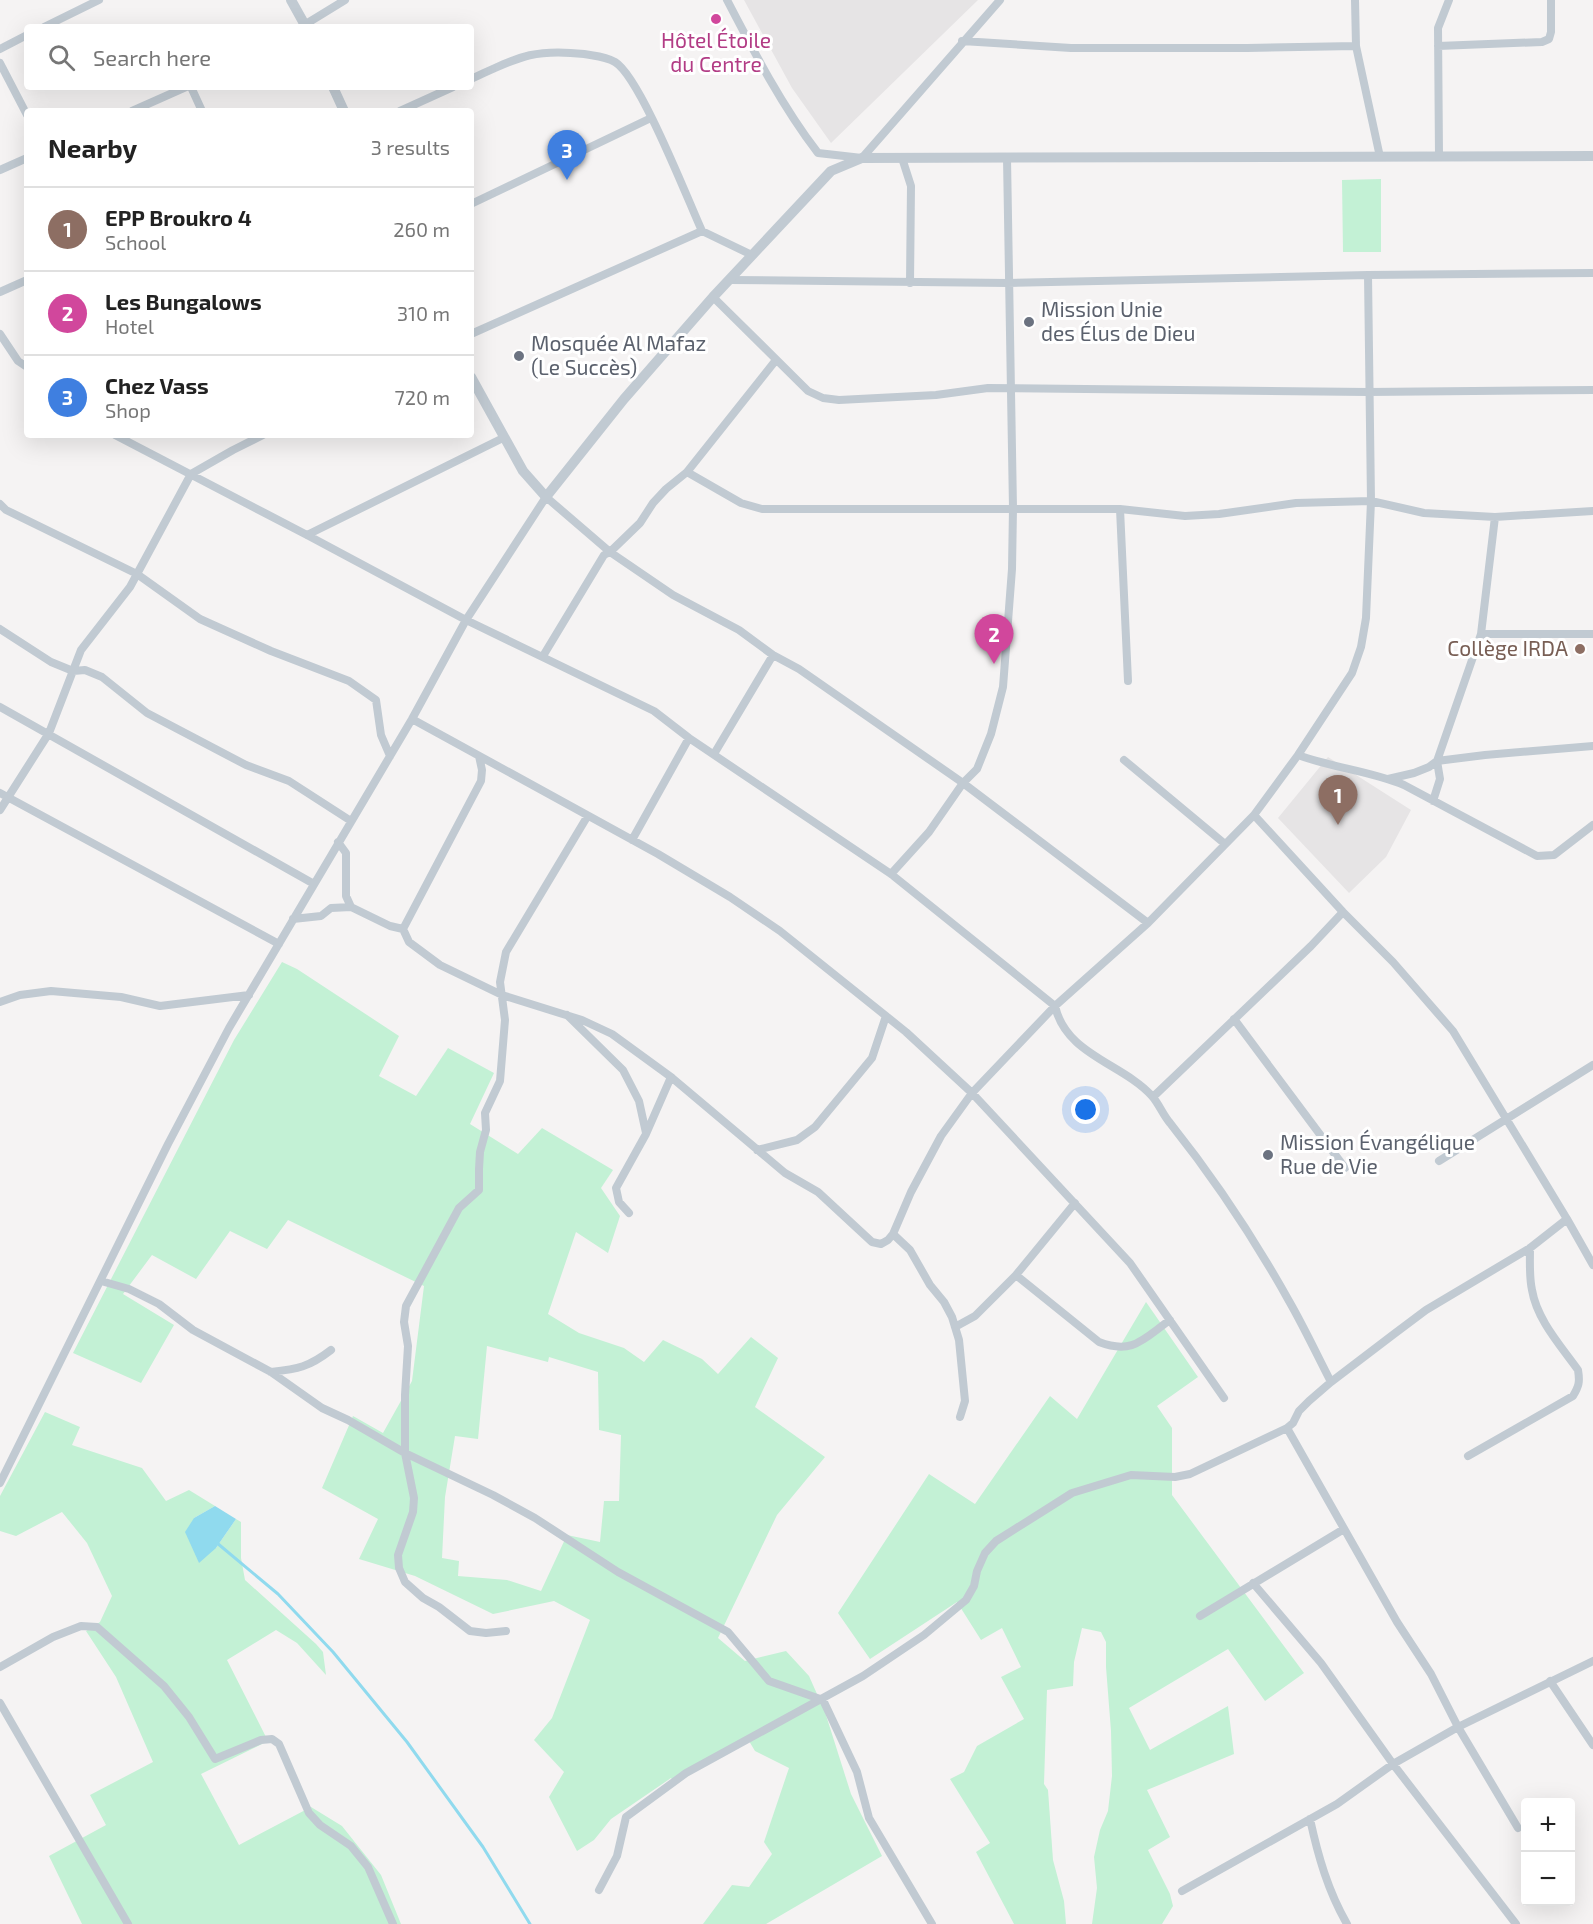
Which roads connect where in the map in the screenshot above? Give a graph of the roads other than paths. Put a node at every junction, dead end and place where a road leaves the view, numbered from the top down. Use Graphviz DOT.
graph roads {
  1 [pos="99,0"];
  2 [pos="291,0"];
  3 [pos="345,0"];
  4 [pos="727,0"];
  5 [pos="999,0"];
  6 [pos="1355,0"];
  7 [pos="1449,0"];
  8 [pos="1551,0"];
  9 [pos="50,24"];
  10 [pos="303,24"];
  11 [pos="307,24"];
  12 [pos="24,37"];
  13 [pos="962,41"];
  14 [pos="1356,46"];
  15 [pos="1438,46"];
  16 [pos="0,49"];
  17 [pos="0,63"];
  18 [pos="474,78"];
  19 [pos="179,90"];
  20 [pos="192,90"];
  21 [pos="334,90"];
  22 [pos="446,90"];
  23 [pos="139,108"];
  24 [pos="201,108"];
  25 [pos="343,108"];
  26 [pos="407,108"];
  27 [pos="24,109"];
  28 [pos="651,118"];
  29 [pos="1439,156"];
  30 [pos="1593,156"];
  31 [pos="1380,157"];
  32 [pos="862,158"];
  33 [pos="902,158"];
  34 [pos="1006,158"];
  35 [pos="24,159"];
  36 [pos="0,170"];
  37 [pos="474,203"];
  38 [pos="702,231"];
  39 [pos="752,255"];
  40 [pos="1593,273"];
  41 [pos="1368,275"];
  42 [pos="730,280"];
  43 [pos="24,281"];
  44 [pos="910,283"];
  45 [pos="1008,283"];
  46 [pos="0,292"];
  47 [pos="713,297"];
  48 [pos="474,333"];
  49 [pos="0,334"];
  50 [pos="776,360"];
  51 [pos="24,365"];
  52 [pos="474,383"];
  53 [pos="1010,389"];
  54 [pos="1593,390"];
  55 [pos="1368,392"];
  56 [pos="121,438"];
  57 [pos="257,438"];
  58 [pos="503,438"];
  59 [pos="687,472"];
  60 [pos="192,474"];
  61 [pos="546,497"];
  62 [pos="1371,501"];
  63 [pos="0,504"];
  64 [pos="1013,508"];
  65 [pos="1120,509"];
  66 [pos="1593,512"];
  67 [pos="1495,517"];
  68 [pos="307,535"];
  69 [pos="610,552"];
  70 [pos="137,574"];
  71 [pos="466,620"];
  72 [pos="0,629"];
  73 [pos="1481,634"];
  74 [pos="1593,634"];
  75 [pos="773,655"];
  76 [pos="543,656"];
  77 [pos="73,671"];
  78 [pos="1128,681"];
  79 [pos="0,707"];
  80 [pos="412,719"];
  81 [pos="49,733"];
  82 [pos="689,738"];
  83 [pos="1593,746"];
  84 [pos="714,754"];
  85 [pos="1298,755"];
  86 [pos="390,756"];
  87 [pos="479,756"];
  88 [pos="1124,760"];
  89 [pos="1437,761"];
  90 [pos="1389,779"];
  91 [pos="963,783"];
  92 [pos="4,795"];
  93 [pos="1433,801"];
  94 [pos="0,810"];
  95 [pos="1254,815"];
  96 [pos="587,816"];
  97 [pos="351,821"];
  98 [pos="1593,825"];
  99 [pos="632,840"];
  100 [pos="338,842"];
  101 [pos="1225,844"];
  102 [pos="891,874"];
  103 [pos="314,884"];
  104 [pos="351,907"];
  105 [pos="1343,912"];
  106 [pos="293,919"];
  107 [pos="1148,922"];
  108 [pos="403,929"];
  109 [pos="279,944"];
  110 [pos="502,994"];
  111 [pos="249,995"];
  112 [pos="0,1002"];
  113 [pos="1055,1006"];
  114 [pos="566,1015"];
  115 [pos="886,1016"];
  116 [pos="1234,1019"];
  117 [pos="1593,1065"];
  118 [pos="671,1077"];
  119 [pos="972,1093"];
  120 [pos="1153,1097"];
  121 [pos="1506,1118"];
  122 [pos="646,1134"];
  123 [pos="757,1150"];
  124 [pos="1439,1161"];
  125 [pos="1345,1168"];
  126 [pos="1075,1203"];
  127 [pos="629,1213"];
  128 [pos="1567,1219"];
  129 [pos="893,1234"];
  130 [pos="1530,1248"];
  131 [pos="1593,1265"];
  132 [pos="1016,1275"];
  133 [pos="101,1281"];
  134 [pos="1170,1320"];
  135 [pos="955,1327"];
  136 [pos="331,1350"];
  137 [pos="271,1372"];
  138 [pos="1331,1382"];
  139 [pos="1224,1398"];
  140 [pos="960,1417"];
  141 [pos="1287,1428"];
  142 [pos="405,1453"];
  143 [pos="1468,1456"];
  144 [pos="0,1483"];
  145 [pos="1344,1529"];
  146 [pos="1253,1583"];
  147 [pos="1200,1616"];
  148 [pos="506,1631"];
  149 [pos="1593,1661"];
  150 [pos="0,1666"];
  151 [pos="1550,1681"];
  152 [pos="823,1700"];
  153 [pos="0,1703"];
  154 [pos="1458,1727"];
  155 [pos="1593,1745"];
  156 [pos="1393,1764"];
  157 [pos="1311,1819"];
  158 [pos="1518,1828"];
  159 [pos="599,1890"];
  160 [pos="1182,1891"];
  161 [pos="128,1924"];
  162 [pos="393,1924"];
  163 [pos="932,1924"];
  164 [pos="1347,1924"];
  165 [pos="1516,1924"];
  1 -- 9 [label="street"];
  2 -- 10 [label="street"];
  3 -- 11 [label="street"];
  4 -- 32 [label="street"];
  5 -- 13 [label="street"];
  6 -- 14 [label="street"];
  7 -- 15 [label="street"];
  8 -- 15 [label="street"];
  12 -- 16 [label="street"];
  13 -- 14 [label="street"];
  13 -- 32 [label="street"];
  14 -- 31 [label="street"];
  15 -- 29 [label="street"];
  17 -- 27 [label="street"];
  18 -- 28 [label="street"];
  19 -- 23 [label="street"];
  20 -- 24 [label="street"];
  21 -- 25 [label="street"];
  22 -- 26 [label="street"];
  28 -- 37 [label="street"];
  28 -- 38 [label="street"];
  29 -- 30 [label="street"];
  29 -- 31 [label="street"];
  31 -- 34 [label="street"];
  32 -- 33 [label="street"];
  32 -- 39 [label="street"];
  33 -- 34 [label="street"];
  33 -- 44 [label="street"];
  34 -- 45 [label="street"];
  35 -- 36 [label="street"];
  38 -- 39 [label="street"];
  38 -- 48 [label="street"];
  39 -- 42 [label="street"];
  40 -- 41 [label="street"];
  41 -- 45 [label="street"];
  41 -- 55 [label="street"];
  42 -- 44 [label="street"];
  42 -- 47 [label="street"];
  43 -- 46 [label="street"];
  44 -- 45 [label="street"];
  45 -- 53 [label="street"];
  47 -- 50 [label="street"];
  47 -- 61 [label="street"];
  49 -- 51 [label="street"];
  50 -- 53 [label="street"];
  50 -- 59 [label="street"];
  52 -- 58 [label="street"];
  53 -- 55 [label="street"];
  53 -- 64 [label="street"];
  54 -- 55 [label="street"];
  55 -- 62 [label="street"];
  56 -- 60 [label="street"];
  57 -- 60 [label="street"];
  58 -- 61 [label="street"];
  58 -- 68 [label="street"];
  59 -- 64 [label="street"];
  59 -- 69 [label="street"];
  60 -- 68 [label="street"];
  60 -- 70 [label="street"];
  61 -- 69 [label="street"];
  61 -- 71 [label="street"];
  62 -- 65 [label="street"];
  62 -- 67 [label="street"];
  62 -- 85 [label="street"];
  63 -- 70 [label="street"];
  64 -- 65 [label="street"];
  64 -- 91 [label="street"];
  65 -- 78 [label="street"];
  66 -- 67 [label="street"];
  67 -- 73 [label="street"];
  68 -- 71 [label="street"];
  69 -- 75 [label="street"];
  69 -- 76 [label="street"];
  70 -- 77 [label="street"];
  70 -- 86 [label="street"];
  71 -- 76 [label="street"];
  71 -- 80 [label="street"];
  72 -- 77 [label="street"];
  73 -- 74 [label="street"];
  73 -- 89 [label="street"];
  75 -- 84 [label="street"];
  75 -- 91 [label="street"];
  76 -- 82 [label="street"];
  77 -- 81 [label="street"];
  77 -- 97 [label="street"];
  79 -- 81 [label="street"];
  80 -- 86 [label="street"];
  80 -- 87 [label="street"];
  81 -- 92 [label="street"];
  81 -- 103 [label="street"];
  82 -- 84 [label="street"];
  82 -- 99 [label="street"];
  83 -- 89 [label="street"];
  84 -- 102 [label="street"];
  85 -- 90 [label="street"];
  85 -- 95 [label="street"];
  86 -- 97 [label="street"];
  87 -- 96 [label="street"];
  87 -- 108 [label="street"];
  88 -- 101 [label="street"];
  89 -- 90 [label="street"];
  89 -- 93 [label="street"];
  90 -- 93 [label="street"];
  91 -- 102 [label="street"];
  91 -- 107 [label="street"];
  92 -- 94 [label="street"];
  92 -- 109 [label="street"];
  93 -- 98 [label="street"];
  95 -- 101 [label="street"];
  95 -- 105 [label="street"];
  96 -- 99 [label="street"];
  96 -- 110 [label="street"];
  97 -- 100 [label="street"];
  99 -- 115 [label="street"];
  100 -- 103 [label="street"];
  100 -- 104 [label="street"];
  101 -- 107 [label="street"];
  102 -- 113 [label="street"];
  103 -- 106 [label="street"];
  104 -- 106 [label="street"];
  104 -- 108 [label="street"];
  105 -- 116 [label="street"];
  105 -- 121 [label="street"];
  106 -- 109 [label="street"];
  107 -- 113 [label="street"];
  108 -- 110 [label="street"];
  109 -- 111 [label="street"];
  110 -- 114 [label="street"];
  110 -- 142 [label="street"];
  111 -- 112 [label="street"];
  111 -- 133 [label="street"];
  113 -- 119 [label="street"];
  113 -- 120 [label="street"];
  114 -- 118 [label="street"];
  114 -- 122 [label="street"];
  115 -- 119 [label="street"];
  115 -- 123 [label="street"];
  116 -- 120 [label="street"];
  116 -- 125 [label="street"];
  117 -- 121 [label="street"];
  118 -- 122 [label="street"];
  118 -- 123 [label="street"];
  119 -- 126 [label="street"];
  119 -- 129 [label="street"];
  120 -- 138 [label="street"];
  121 -- 124 [label="street"];
  121 -- 128 [label="street"];
  122 -- 127 [label="street"];
  123 -- 129 [label="street"];
  126 -- 132 [label="street"];
  126 -- 134 [label="street"];
  128 -- 130 [label="street"];
  128 -- 131 [label="street"];
  129 -- 135 [label="street"];
  130 -- 138 [label="street"];
  130 -- 143 [label="street"];
  132 -- 134 [label="street"];
  132 -- 135 [label="street"];
  133 -- 137 [label="street"];
  133 -- 144 [label="street"];
  134 -- 139 [label="street"];
  135 -- 140 [label="street"];
  136 -- 137 [label="street"];
  137 -- 142 [label="street"];
  138 -- 141 [label="street"];
  141 -- 145 [label="street"];
  141 -- 152 [label="street"];
  142 -- 148 [label="street"];
  142 -- 152 [label="street"];
  145 -- 146 [label="street"];
  145 -- 154 [label="street"];
  146 -- 147 [label="street"];
  146 -- 156 [label="street"];
  149 -- 151 [label="street"];
  150 -- 162 [label="street"];
  151 -- 154 [label="street"];
  151 -- 155 [label="street"];
  152 -- 159 [label="street"];
  152 -- 163 [label="street"];
  153 -- 161 [label="street"];
  154 -- 156 [label="street"];
  154 -- 158 [label="street"];
  156 -- 157 [label="street"];
  156 -- 165 [label="street"];
  157 -- 160 [label="street"];
  157 -- 164 [label="street"];
}
